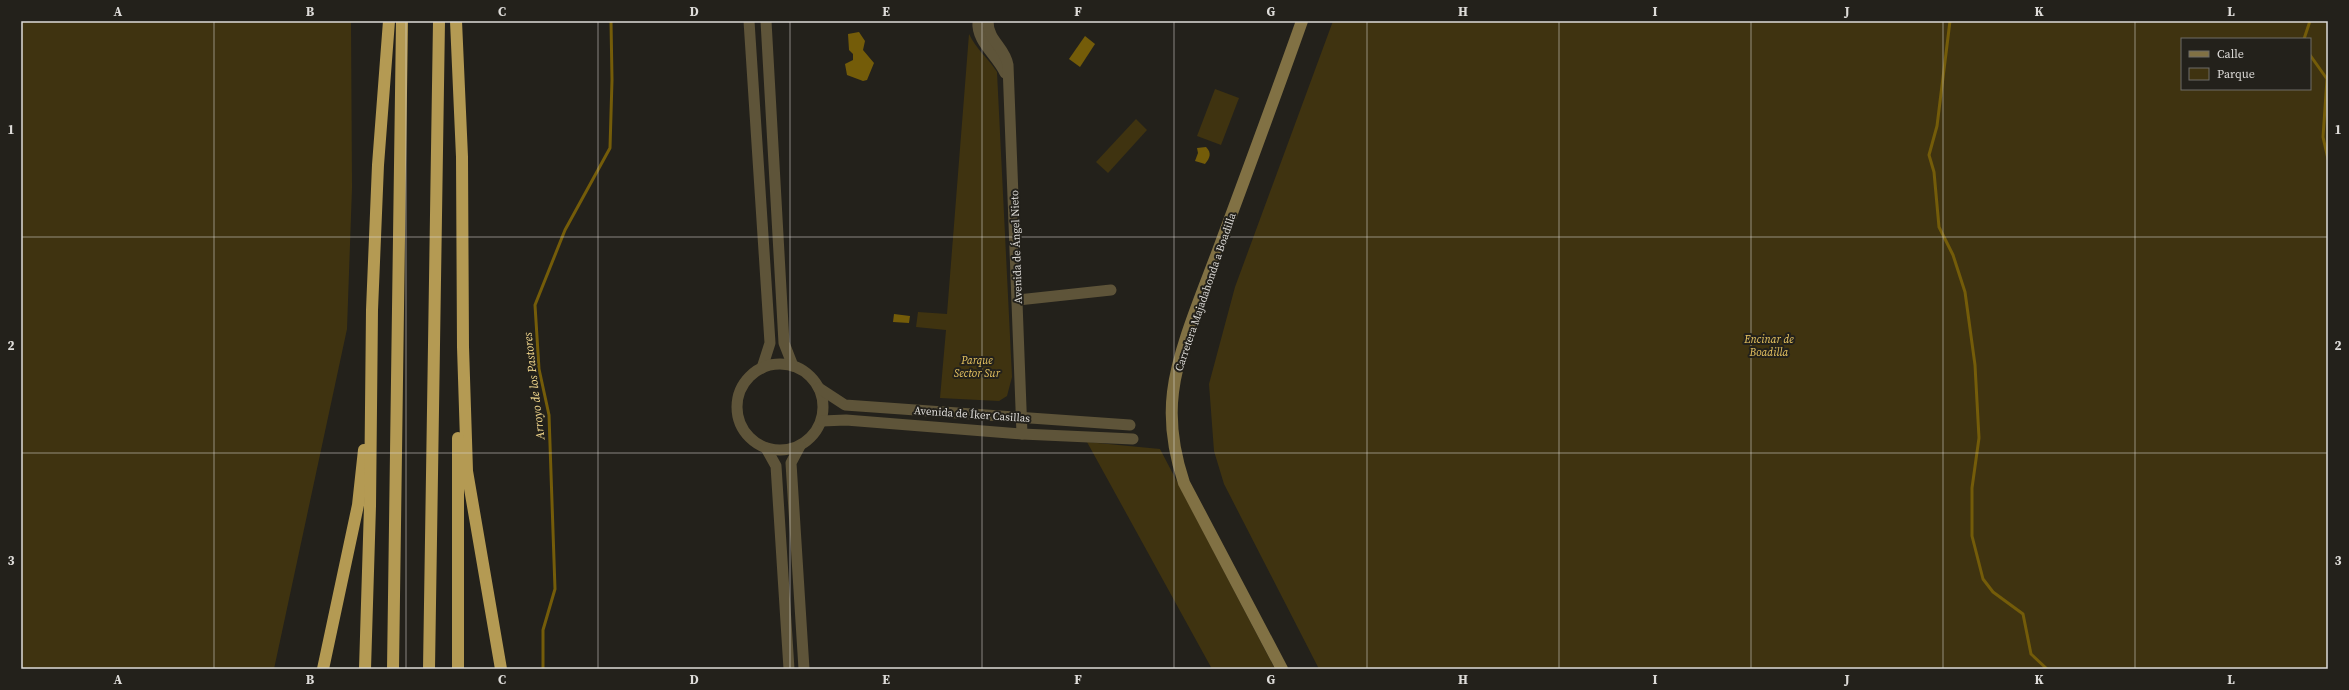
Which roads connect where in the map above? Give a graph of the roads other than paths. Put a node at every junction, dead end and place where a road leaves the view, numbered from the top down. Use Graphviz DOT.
graph roads {
  1 [pos="389,21"];
  2 [pos="402,21"];
  3 [pos="439,21"];
  4 [pos="456,21"];
  5 [pos="748,21"];
  6 [pos="766,21"];
  7 [pos="978,21"];
  8 [pos="988,21"];
  9 [pos="1302,21"];
  10 [pos="1007,77"];
  11 [pos="1111,290"];
  12 [pos="1018,300"];
  13 [pos="463,347"];
  14 [pos="371,357"];
  15 [pos="793,366"];
  16 [pos="762,368"];
  17 [pos="819,388"];
  18 [pos="1022,417"];
  19 [pos="822,421"];
  20 [pos="1130,425"];
  21 [pos="1022,434"];
  22 [pos="1133,439"];
  23 [pos="800,446"];
  24 [pos="766,448"];
  25 [pos="323,669"];
  26 [pos="365,669"];
  27 [pos="393,669"];
  28 [pos="430,669"];
  29 [pos="458,669"];
  30 [pos="501,669"];
  31 [pos="789,669"];
  32 [pos="804,669"];
  33 [pos="1282,669"];
  1 -- 14 [label="highway"];
  2 -- 27 [label="highway"];
  3 -- 28 [label="highway"];
  4 -- 13 [label="highway"];
  5 -- 16 [label="street"];
  6 -- 15 [label="street"];
  7 -- 10 [label="street, Avenida de Ángel Nieto"];
  8 -- 10 [label="street, Avenida de Ángel Nieto"];
  9 -- 33 [label="street, Carretera Majadahonda a Boadilla"];
  10 -- 12 [label="street, Avenida de Ángel Nieto"];
  11 -- 12 [label="street"];
  12 -- 18 [label="street, Avenida de Ángel Nieto"];
  13 -- 29 [label="highway"];
  13 -- 30 [label="highway"];
  14 -- 25 [label="highway"];
  14 -- 26 [label="highway"];
  15 -- 16 [label="street"];
  15 -- 17 [label="street"];
  16 -- 24 [label="street"];
  17 -- 18 [label="street, Avenida de Íker Casillas"];
  17 -- 19 [label="street"];
  18 -- 20 [label="street, Avenida de Íker Casillas"];
  18 -- 21 [label="street, Avenida de Ángel Nieto"];
  19 -- 21 [label="street, Avenida de Íker Casillas"];
  19 -- 23 [label="street"];
  21 -- 22 [label="street, Avenida de Íker Casillas"];
  23 -- 24 [label="street"];
  23 -- 32 [label="street"];
  24 -- 31 [label="street"];
}
